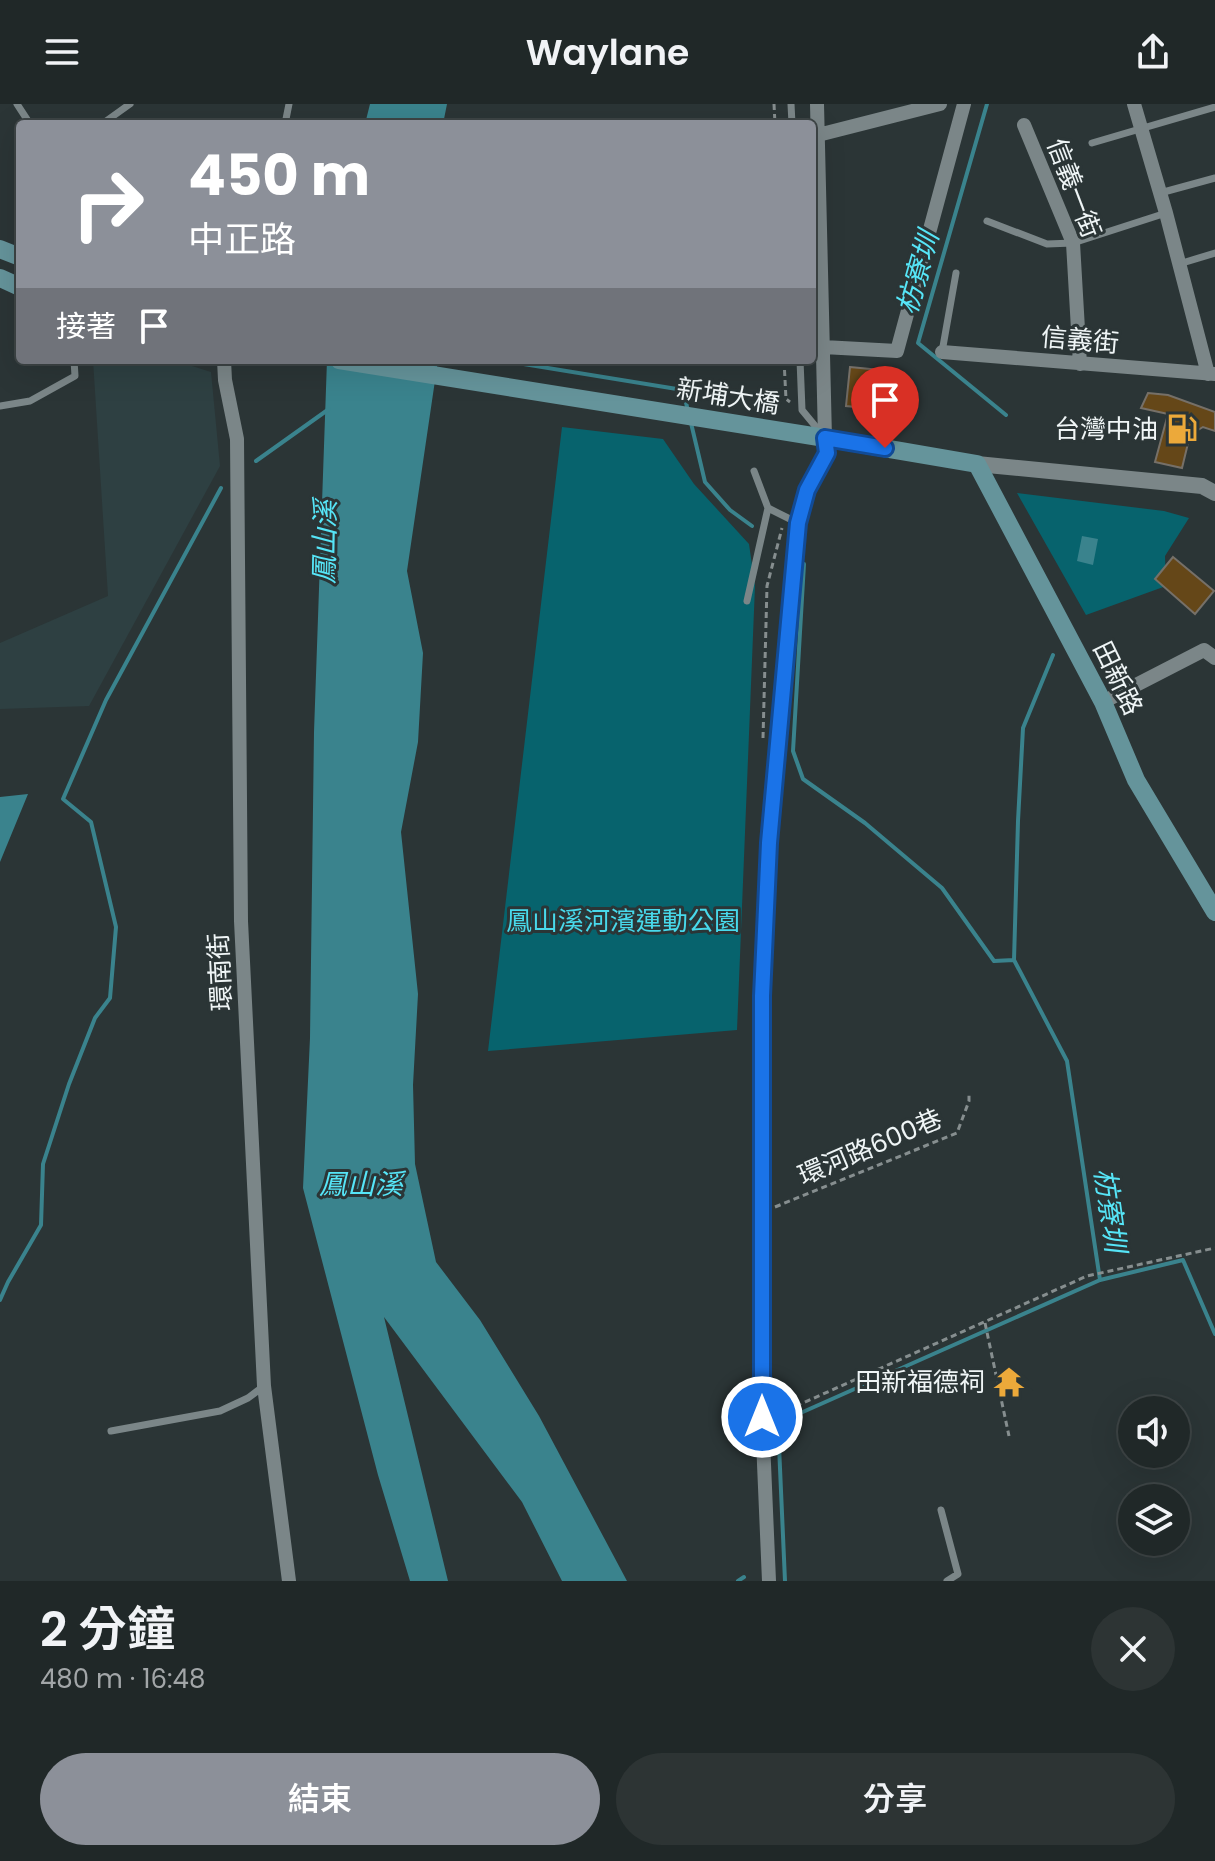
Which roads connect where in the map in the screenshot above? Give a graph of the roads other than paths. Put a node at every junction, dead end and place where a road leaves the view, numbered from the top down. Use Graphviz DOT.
graph roads {
  1 [pos="130,104"];
  2 [pos="817,104"];
  3 [pos="940,104"];
  4 [pos="964,104"];
  5 [pos="1134,104"];
  6 [pos="1215,107"];
  7 [pos="108,120"];
  8 [pos="1024,125"];
  9 [pos="1141,129"];
  10 [pos="818,135"];
  11 [pos="1092,143"];
  12 [pos="1215,178"];
  13 [pos="1160,193"];
  14 [pos="1166,213"];
  15 [pos="987,221"];
  16 [pos="1073,243"];
  17 [pos="1215,253"];
  18 [pos="1179,264"];
  19 [pos="956,273"];
  20 [pos="823,347"];
  21 [pos="942,352"];
  22 [pos="74,364"];
  23 [pos="224,364"];
  24 [pos="364,364"];
  25 [pos="800,364"];
  26 [pos="1080,364"];
  27 [pos="1212,374"];
  28 [pos="0,406"];
  29 [pos="825,438"];
  30 [pos="977,464"];
  31 [pos="754,471"];
  32 [pos="1215,493"];
  33 [pos="768,508"];
  34 [pos="798,523"];
  35 [pos="747,601"];
  36 [pos="1215,658"];
  37 [pos="1103,702"];
  38 [pos="1215,912"];
  39 [pos="264,1386"];
  40 [pos="111,1431"];
  41 [pos="941,1510"];
  42 [pos="289,1581"];
  43 [pos="769,1581"];
  44 [pos="947,1581"];
  1 -- 7 [label="lane"];
  2 -- 10 [label="street"];
  3 -- 10 [label="street"];
  4 -- 20 [label="street"];
  5 -- 9 [label="street"];
  6 -- 9 [label="lane"];
  8 -- 16 [label="street, 信義一街"];
  9 -- 11 [label="lane"];
  9 -- 13 [label="street"];
  10 -- 20 [label="street"];
  12 -- 13 [label="lane"];
  13 -- 14 [label="street"];
  14 -- 16 [label="lane"];
  14 -- 18 [label="street"];
  15 -- 16 [label="lane"];
  16 -- 26 [label="street, 信義一街"];
  17 -- 18 [label="lane"];
  18 -- 27 [label="street"];
  19 -- 21 [label="lane"];
  20 -- 29 [label="street"];
  21 -- 26 [label="street, 信義街"];
  22 -- 28 [label="lane"];
  23 -- 39 [label="street, 環南街"];
  24 -- 29 [label="main road, 新埔大橋"];
  25 -- 29 [label="lane"];
  26 -- 27 [label="street, 信義街"];
  29 -- 30 [label="main road, 新埔大橋"];
  29 -- 34 [label="street"];
  30 -- 32 [label="street"];
  30 -- 37 [label="main road, 田新路"];
  31 -- 33 [label="lane"];
  33 -- 34 [label="lane"];
  33 -- 35 [label="lane"];
  34 -- 43 [label="street"];
  36 -- 37 [label="street"];
  37 -- 38 [label="main road, 田新路"];
  39 -- 40 [label="lane"];
  39 -- 42 [label="street, 環南街"];
  41 -- 44 [label="lane"];
}
